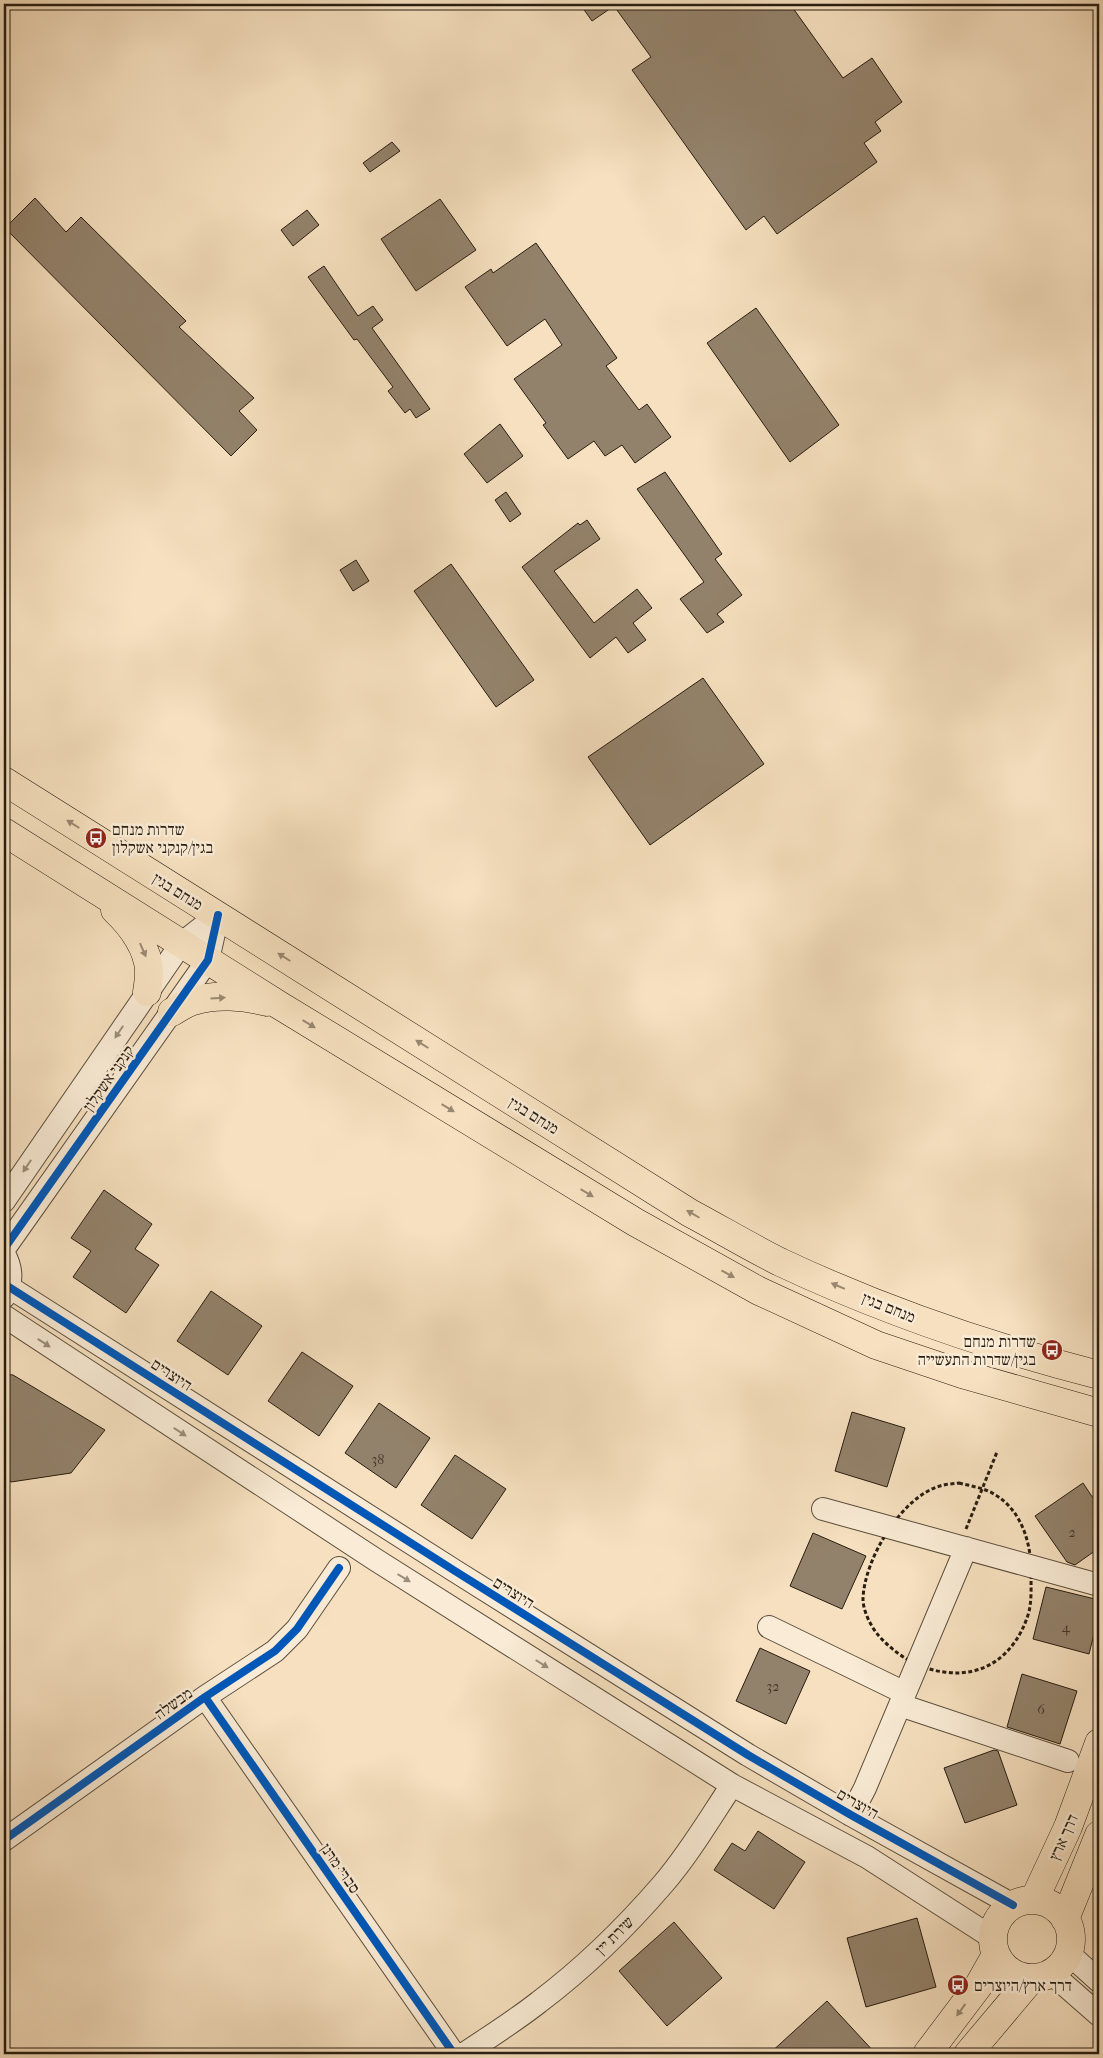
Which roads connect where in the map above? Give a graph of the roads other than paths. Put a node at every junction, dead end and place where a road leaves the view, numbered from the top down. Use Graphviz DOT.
graph roads {
  1 [pos="4,781"];
  2 [pos="4,832"];
  3 [pos="90,887"];
  4 [pos="218,915"];
  5 [pos="180,944"];
  6 [pos="208,960"];
  7 [pos="147,992"];
  8 [pos="279,1005"];
  9 [pos="172,1012"];
  10 [pos="4,1201"];
  11 [pos="4,1249"];
  12 [pos="4,1254"];
  13 [pos="6,1292"];
  14 [pos="4,1316"];
  15 [pos="1047,1362"];
  16 [pos="1099,1366"];
  17 [pos="1099,1375"];
  18 [pos="1056,1402"];
  19 [pos="1099,1413"];
  20 [pos="1099,1427"];
  21 [pos="823,1509"];
  22 [pos="331,1532"];
  23 [pos="962,1547"];
  24 [pos="376,1560"];
  25 [pos="339,1568"];
  26 [pos="1099,1584"];
  27 [pos="769,1627"];
  28 [pos="205,1697"];
  29 [pos="902,1699"];
  30 [pos="1099,1743"];
  31 [pos="1068,1761"];
  32 [pos="732,1785"];
  33 [pos="851,1815"];
  34 [pos="1099,1835"];
  35 [pos="4,1840"];
  36 [pos="1024,1903"];
  37 [pos="1065,1919"];
  38 [pos="995,1946"];
  39 [pos="1050,1968"];
  40 [pos="1099,1981"];
  41 [pos="1099,2015"];
  42 [pos="454,2054"];
  43 [pos="464,2054"];
  44 [pos="927,2054"];
  45 [pos="968,2054"];
  4 -- 1 [label="main road, מנחם בגין, one-way"];
  2 -- 3 [label="main road"];
  3 -- 5 [label="main road"];
  3 -- 7 [label="main road, one-way"];
  4 -- 5 [label="street, קנקני אשקלון"];
  4 -- 6 [label="street, קנקני אשקלון"];
  15 -- 4 [label="main road, מנחם בגין, one-way"];
  5 -- 6 [label="main road"];
  5 -- 7 [label="street, קנקני אשקלון"];
  6 -- 8 [label="main road"];
  6 -- 9 [label="street, קנקני אשקלון"];
  7 -- 10 [label="street, קנקני אשקלון, one-way"];
  9 -- 8 [label="main road, one-way"];
  8 -- 18 [label="main road, one-way"];
  9 -- 11 [label="street, קנקני אשקלון"];
  12 -- 13 [label="street"];
  13 -- 33 [label="street, היוצרים"];
  14 -- 22 [label="street, one-way"];
  15 -- 16 [label="main road"];
  15 -- 17 [label="main road, מנחם בגין"];
  18 -- 19 [label="main road"];
  18 -- 20 [label="main road"];
  21 -- 23 [label="street"];
  22 -- 24 [label="street"];
  22 -- 25 [label="street"];
  23 -- 26 [label="street"];
  23 -- 29 [label="street"];
  24 -- 25 [label="street"];
  24 -- 32 [label="street, one-way"];
  25 -- 28 [label="street, מבשלה"];
  27 -- 29 [label="street"];
  28 -- 35 [label="street, מבשלה"];
  28 -- 42 [label="street, סברי מרנן"];
  29 -- 31 [label="street"];
  29 -- 33 [label="street"];
  30 -- 36 [label="main road, דרך ארץ"];
  32 -- 38 [label="street"];
  32 -- 43 [label="street, שירת יין"];
  33 -- 36 [label="street, היוצרים"];
  34 -- 37 [label="main road, דרך ארץ"];
  36 -- 37 [label="main road"];
  36 -- 38 [label="main road"];
  37 -- 39 [label="main road"];
  38 -- 39 [label="main road"];
  38 -- 44 [label="main road, one-way"];
  39 -- 40 [label="street"];
  39 -- 41 [label="street"];
  39 -- 45 [label="main road"];
}
